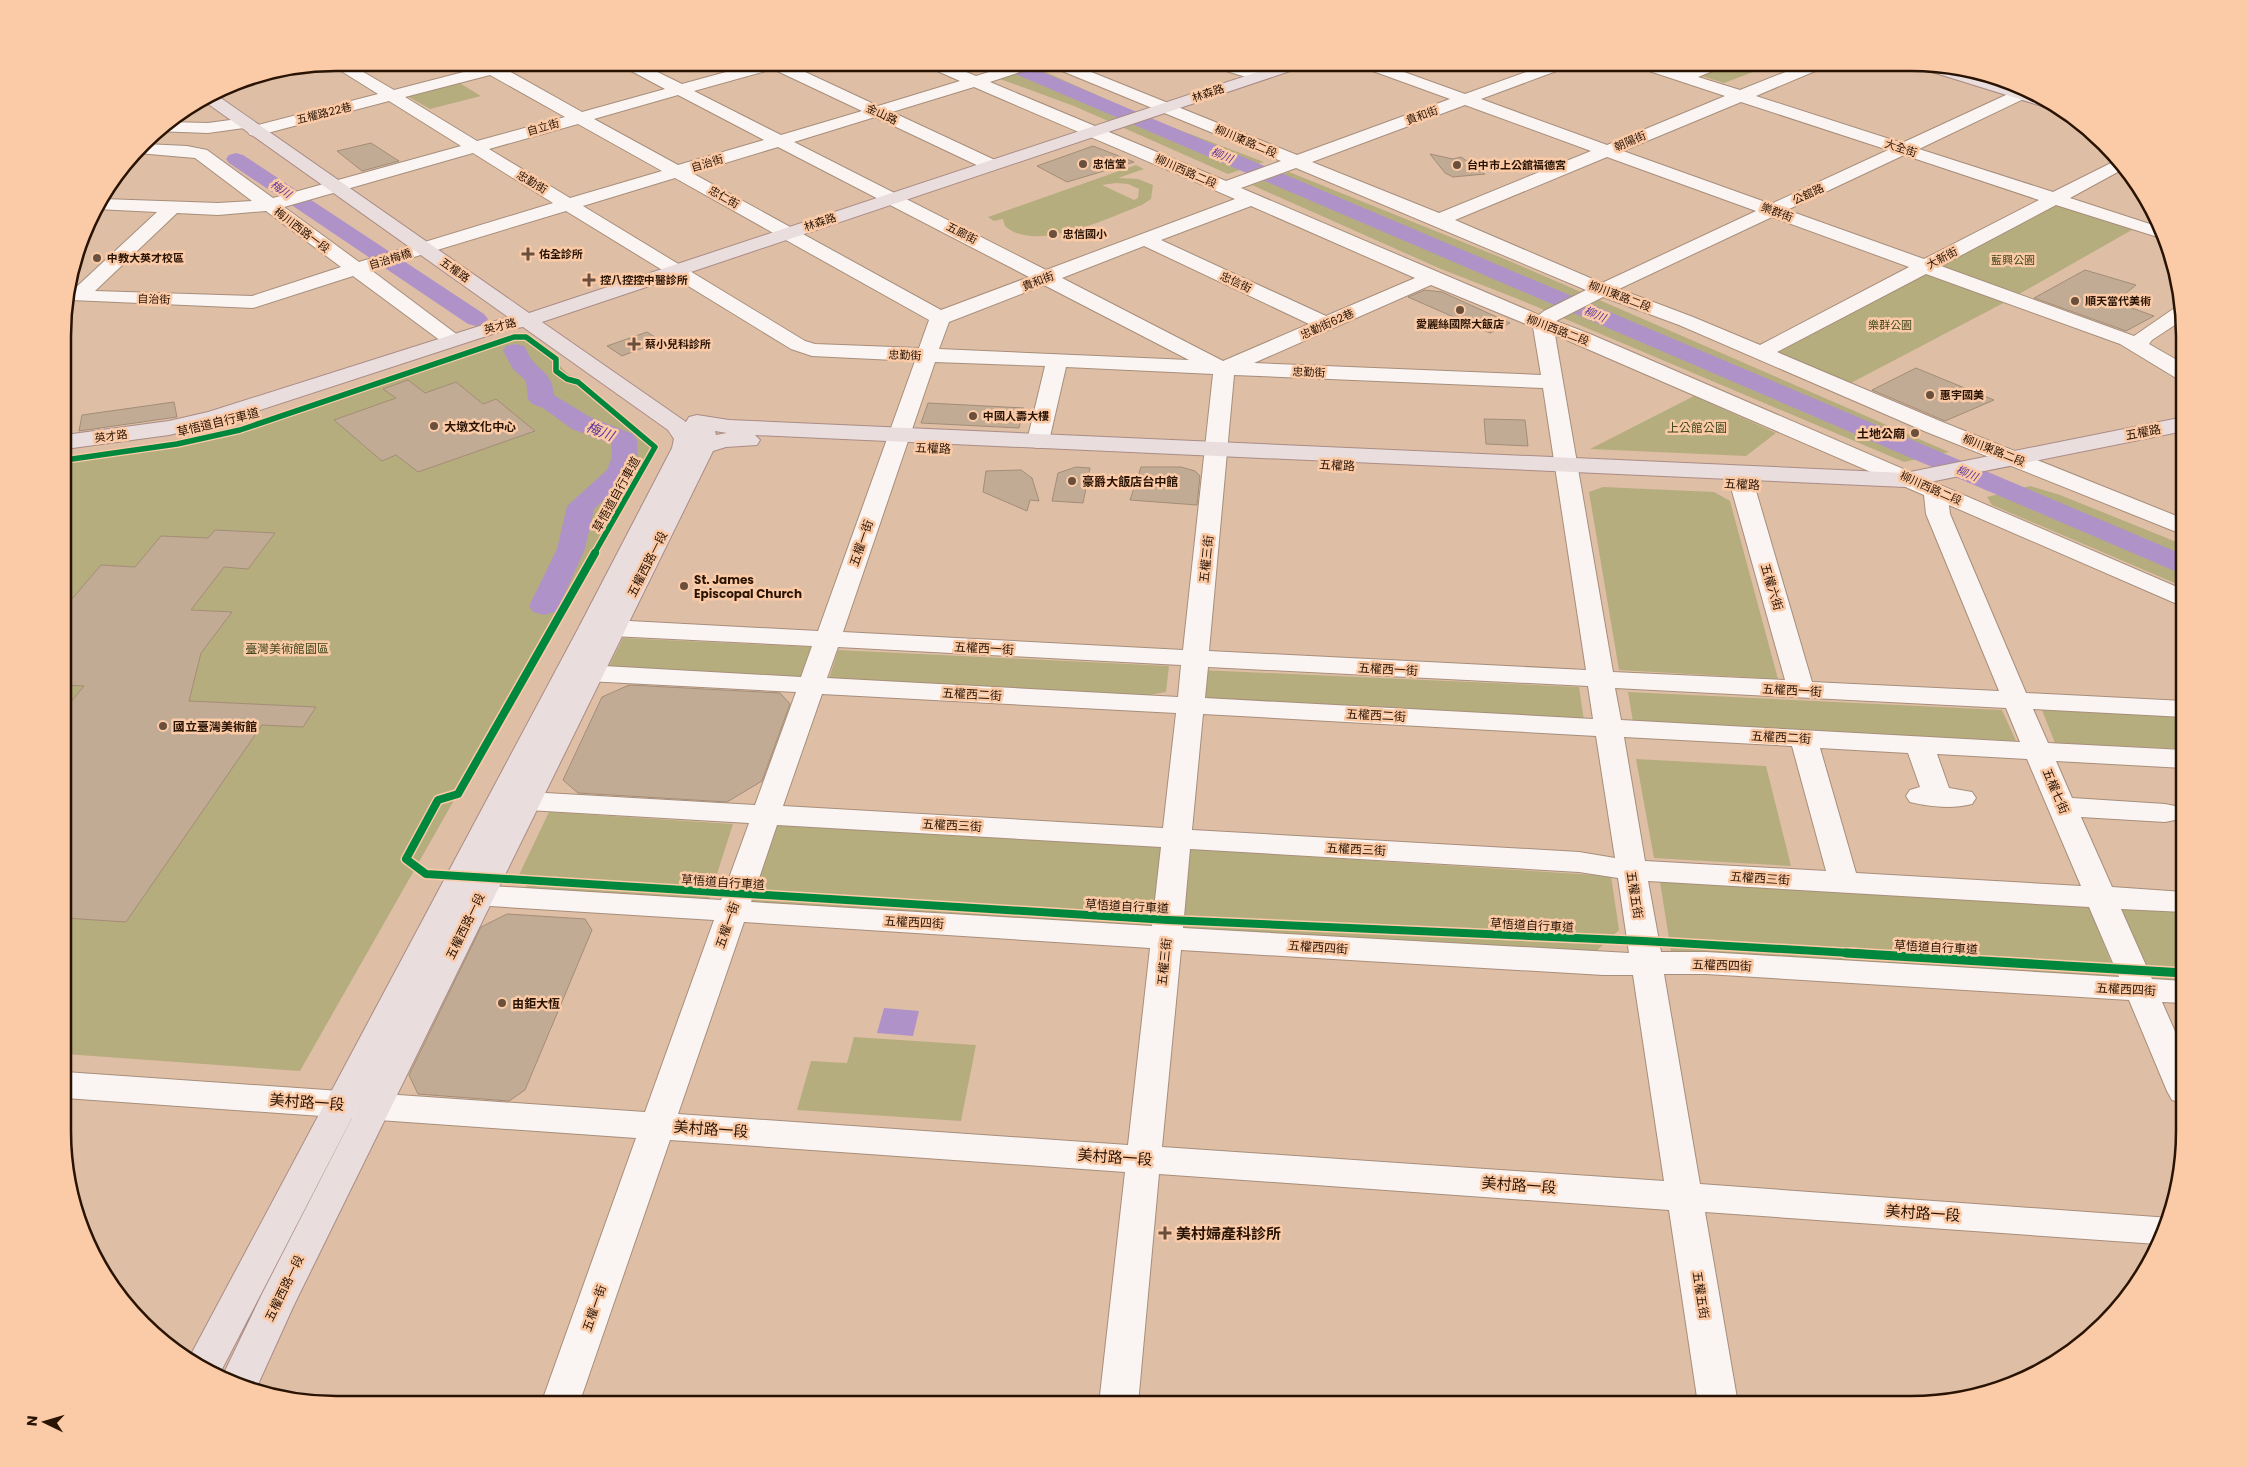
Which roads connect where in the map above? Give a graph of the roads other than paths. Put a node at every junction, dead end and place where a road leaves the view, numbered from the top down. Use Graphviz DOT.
graph roads {
  1 [pos="352,71"];
  2 [pos="472,71"];
  3 [pos="497,71"];
  4 [pos="645,71"];
  5 [pos="746,71"];
  6 [pos="792,71"];
  7 [pos="959,71"];
  8 [pos="1006,71"];
  9 [pos="1077,71"];
  10 [pos="1243,71"];
  11 [pos="1273,71"];
  12 [pos="1390,71"];
  13 [pos="1540,71"];
  14 [pos="1666,71"];
  15 [pos="1698,71"];
  16 [pos="1800,71"];
  17 [pos="1258,76"];
  18 [pos="1684,77"];
  19 [pos="983,79"];
  20 [pos="680,89"];
  21 [pos="2020,95"];
  22 [pos="226,96"];
  23 [pos="392,96"];
  24 [pos="1741,96"];
  25 [pos="1466,99"];
  26 [pos="215,101"];
  27 [pos="1164,108"];
  28 [pos="876,111"];
  29 [pos="580,117"];
  30 [pos="173,127"];
  31 [pos="258,127"];
  32 [pos="1094,131"];
  33 [pos="780,140"];
  34 [pos="474,147"];
  35 [pos="149,149"];
  36 [pos="1904,149"];
  37 [pos="1608,151"];
  38 [pos="991,165"];
  39 [pos="1288,165"];
  40 [pos="2115,167"];
  41 [pos="678,172"];
  42 [pos="344,184"];
  43 [pos="1233,185"];
  44 [pos="893,198"];
  45 [pos="1251,199"];
  46 [pos="2055,199"];
  47 [pos="278,202"];
  48 [pos="107,204"];
  49 [pos="569,204"];
  50 [pos="173,207"];
  51 [pos="1772,210"];
  52 [pos="1439,220"];
  53 [pos="2154,231"];
  54 [pos="789,233"];
  55 [pos="1146,240"];
  56 [pos="433,246"];
  57 [pos="1926,266"];
  58 [pos="356,269"];
  59 [pos="676,270"];
  60 [pos="1048,277"];
  61 [pos="1431,278"];
  62 [pos="1595,293"];
  63 [pos="74,299"];
  64 [pos="74,302"];
  65 [pos="2175,316"];
  66 [pos="536,317"];
  67 [pos="940,318"];
  68 [pos="1547,319"];
  69 [pos="1326,324"];
  70 [pos="452,340"];
  71 [pos="2138,346"];
  72 [pos="1762,352"];
  73 [pos="927,356"];
  74 [pos="1057,361"];
  75 [pos="2176,368"];
  76 [pos="1223,369"];
  77 [pos="1552,382"];
  78 [pos="2176,426"];
  79 [pos="703,434"];
  80 [pos="2176,439"];
  81 [pos="897,440"];
  82 [pos="71,441"];
  83 [pos="1038,441"];
  84 [pos="71,451"];
  85 [pos="1216,454"];
  86 [pos="2010,465"];
  87 [pos="2036,467"];
  88 [pos="1567,470"];
  89 [pos="1931,483"];
  90 [pos="1742,484"];
  91 [pos="2176,525"];
  92 [pos="2176,595"];
  93 [pos="603,627"];
  94 [pos="827,640"];
  95 [pos="1195,659"];
  96 [pos="580,672"];
  97 [pos="1600,680"];
  98 [pos="811,685"];
  99 [pos="1801,691"];
  100 [pos="2018,702"];
  101 [pos="1190,705"];
  102 [pos="2176,710"];
  103 [pos="1609,727"];
  104 [pos="1803,738"];
  105 [pos="1919,744"];
  106 [pos="2039,751"];
  107 [pos="2176,758"];
  108 [pos="1939,797"];
  109 [pos="528,801"];
  110 [pos="2062,807"];
  111 [pos="2165,813"];
  112 [pos="766,815"];
  113 [pos="1176,838"];
  114 [pos="1631,870"];
  115 [pos="1844,883"];
  116 [pos="466,894"];
  117 [pos="2100,898"];
  118 [pos="2176,902"];
  119 [pos="732,912"];
  120 [pos="1166,938"];
  121 [pos="1648,965"];
  122 [pos="2140,990"];
  123 [pos="2176,992"];
  124 [pos="2176,1073"];
  125 [pos="71,1085"];
  126 [pos="359,1106"];
  127 [pos="656,1126"];
  128 [pos="1143,1159"];
  129 [pos="1685,1197"];
  130 [pos="2157,1230"];
  131 [pos="207,1362"];
  132 [pos="241,1378"];
  133 [pos="563,1396"];
  134 [pos="1119,1396"];
  135 [pos="1717,1396"];
  1 -- 23 [label="street, 忠勤街"];
  2 -- 23 [label="street, 五權路22巷"];
  3 -- 29 [label="street, 忠仁街"];
  4 -- 20 [label="street, 五廊街"];
  5 -- 20 [label="street, 自立街"];
  6 -- 28 [label="street, 金山路"];
  7 -- 19 [label="street, 柳川西路二段"];
  8 -- 19 [label="street, 自治街"];
  9 -- 27 [label="street, 柳川東路二段"];
  10 -- 17 [label="street"];
  11 -- 17 [label="main road, 林森路"];
  12 -- 25 [label="street, 樂群街"];
  13 -- 25 [label="street, 貴和街"];
  14 -- 18 [label="street, 大全街"];
  15 -- 18 [label="street"];
  16 -- 24 [label="street, 朝陽街"];
  17 -- 27 [label="main road, 林森路"];
  18 -- 24 [label="street, 大全街"];
  19 -- 28 [label="street, 自治街"];
  19 -- 32 [label="street, 柳川西路二段"];
  20 -- 29 [label="street, 自立街"];
  20 -- 33 [label="street, 五廊街"];
  21 -- 36 [label="street, 公舘路"];
  22 -- 31 [label="main road, 五權路"];
  23 -- 31 [label="street, 五權路22巷"];
  23 -- 34 [label="street, 忠勤街"];
  24 -- 36 [label="street, 大全街"];
  24 -- 37 [label="street, 朝陽街"];
  25 -- 37 [label="street, 樂群街"];
  25 -- 39 [label="street, 貴和街"];
  26 -- 31 [label="main road, 五權路"];
  27 -- 32 [label="main road, 林森路"];
  27 -- 39 [label="street, 柳川東路二段"];
  28 -- 33 [label="street, 自治街"];
  28 -- 38 [label="street, 金山路"];
  29 -- 34 [label="street, 自立街"];
  29 -- 41 [label="street, 忠仁街"];
  30 -- 31 [label="street, 五權路22巷"];
  31 -- 42 [label="main road, 五權路"];
  32 -- 38 [label="main road, 林森路"];
  32 -- 43 [label="street, 柳川西路二段"];
  33 -- 41 [label="street, 自治街"];
  33 -- 44 [label="street, 五廊街"];
  34 -- 42 [label="street, 自立街"];
  34 -- 49 [label="street, 忠勤街"];
  35 -- 47 [label="street, 梅川西路一段"];
  36 -- 46 [label="street, 大全街"];
  36 -- 51 [label="street, 公舘路"];
  37 -- 51 [label="street, 樂群街"];
  37 -- 52 [label="street, 朝陽街"];
  38 -- 44 [label="main road, 林森路"];
  39 -- 43 [label="street, 貴和街"];
  39 -- 52 [label="street, 柳川東路二段"];
  40 -- 46 [label="street, 大新街"];
  41 -- 49 [label="street, 自治街"];
  41 -- 54 [label="street, 忠仁街"];
  42 -- 47 [label="street, 自立街"];
  42 -- 56 [label="main road, 五權路"];
  43 -- 45 [label="street, 柳川西路二段"];
  44 -- 54 [label="main road, 林森路"];
  44 -- 60 [label="street, 五廊街"];
  45 -- 55 [label="street, 貴和街"];
  45 -- 61 [label="street, 柳川西路二段"];
  46 -- 53 [label="street, 大全街"];
  46 -- 57 [label="street, 大新街"];
  47 -- 50 [label="street"];
  47 -- 58 [label="street, 梅川西路一段"];
  48 -- 50 [label="street"];
  49 -- 56 [label="street, 自治街"];
  49 -- 59 [label="street, 忠勤街"];
  50 -- 63 [label="street, 自治街"];
  51 -- 57 [label="street, 樂群街"];
  51 -- 62 [label="street, 公舘路"];
  52 -- 62 [label="street, 柳川東路二段"];
  54 -- 59 [label="main road, 林森路"];
  54 -- 67 [label="street, 忠仁街"];
  55 -- 60 [label="street, 貴和街"];
  55 -- 69 [label="street, 忠信街"];
  56 -- 58 [label="street, 自治梅橋"];
  56 -- 66 [label="main road, 五權路"];
  57 -- 71 [label="street, 樂群街"];
  57 -- 72 [label="street, 大新街"];
  58 -- 64 [label="street, 自治街"];
  58 -- 70 [label="street, 梅川西路一段"];
  59 -- 66 [label="main road, 林森路"];
  59 -- 73 [label="street, 忠勤街"];
  60 -- 67 [label="street, 貴和街"];
  60 -- 76 [label="street, 五廊街"];
  61 -- 68 [label="street, 柳川西路二段"];
  61 -- 69 [label="street, 忠勤街62巷"];
  62 -- 68 [label="street, 公舘路"];
  62 -- 72 [label="street, 柳川東路二段"];
  65 -- 71 [label="street"];
  66 -- 70 [label="main road, 英才路"];
  66 -- 79 [label="main road, 五權路"];
  66 -- 84 [label="main road, 英才路"];
  67 -- 73 [label="street"];
  68 -- 77 [label="street"];
  68 -- 89 [label="street, 柳川西路二段"];
  69 -- 76 [label="street, 忠勤街62巷"];
  70 -- 82 [label="main road, 英才路"];
  71 -- 75 [label="street, 樂群街"];
  72 -- 86 [label="street, 柳川東路二段"];
  73 -- 74 [label="street, 忠勤街"];
  73 -- 81 [label="street"];
  74 -- 76 [label="street, 忠勤街"];
  74 -- 83 [label="street"];
  76 -- 77 [label="street, 忠勤街"];
  76 -- 85 [label="street"];
  77 -- 88 [label="street"];
  78 -- 86 [label="main road, 五權路"];
  79 -- 81 [label="main road, 五權路"];
  79 -- 93 [label="main road, 五權西路一段"];
  80 -- 87 [label="main road, 五權路"];
  81 -- 83 [label="main road, 五權路"];
  81 -- 85 [label="main road, 五權路"];
  81 -- 94 [label="street, 五權一街"];
  83 -- 85 [label="main road, 五權路"];
  85 -- 88 [label="main road, 五權路"];
  85 -- 95 [label="street, 五權三街"];
  86 -- 87 [label="main road, 五權路"];
  86 -- 89 [label="main road"];
  86 -- 89 [label="main road, 五權路"];
  87 -- 91 [label="street, 柳川東路二段"];
  88 -- 89 [label="main road, 五權路"];
  88 -- 90 [label="main road, 五權路"];
  88 -- 97 [label="street, 五權五街"];
  89 -- 90 [label="main road, 五權路"];
  89 -- 92 [label="street, 柳川西路二段"];
  89 -- 100 [label="street, 五權七街"];
  90 -- 99 [label="street, 五權六街"];
  93 -- 94 [label="street, 五權西一街"];
  93 -- 96 [label="main road, 五權西路一段"];
  94 -- 95 [label="street, 五權西一街"];
  94 -- 98 [label="street, 五權一街"];
  95 -- 97 [label="street, 五權西一街"];
  95 -- 101 [label="street, 五權三街"];
  96 -- 98 [label="street, 五權西二街"];
  96 -- 109 [label="main road, 五權西路一段"];
  96 -- 116 [label="main road, 五權西路一段"];
  97 -- 99 [label="street, 五權西一街"];
  97 -- 103 [label="street, 五權五街"];
  98 -- 101 [label="street, 五權西二街"];
  98 -- 112 [label="street, 五權一街"];
  99 -- 100 [label="street, 五權西一街"];
  100 -- 102 [label="street, 五權西一街"];
  100 -- 106 [label="street, 五權七街"];
  101 -- 103 [label="street, 五權西二街"];
  101 -- 113 [label="street, 五權三街"];
  103 -- 104 [label="street, 五權西二街"];
  103 -- 114 [label="street, 五權五街"];
  104 -- 105 [label="street, 五權西二街"];
  104 -- 115 [label="street"];
  105 -- 106 [label="street, 五權西二街"];
  105 -- 108 [label="street"];
  106 -- 107 [label="street, 五權西二街"];
  106 -- 110 [label="street, 五權七街"];
  109 -- 112 [label="street, 五權西三街"];
  109 -- 116 [label="main road, 五權西路一段"];
  110 -- 111 [label="street"];
  110 -- 117 [label="street, 五權七街"];
  112 -- 113 [label="street, 五權西三街"];
  112 -- 119 [label="street, 五權一街"];
  113 -- 114 [label="street, 五權西三街"];
  113 -- 120 [label="street, 五權三街"];
  114 -- 115 [label="street, 五權西三街"];
  114 -- 121 [label="street, 五權五街"];
  115 -- 117 [label="street, 五權西三街"];
  116 -- 119 [label="street, 五權西四街"];
  116 -- 126 [label="main road, 五權西路一段"];
  117 -- 118 [label="street, 五權西三街"];
  117 -- 122 [label="street, 五權七街"];
  119 -- 120 [label="street, 五權西四街"];
  119 -- 127 [label="street, 五權一街"];
  120 -- 121 [label="street, 五權西四街"];
  120 -- 128 [label="street, 五權三街"];
  121 -- 122 [label="street, 五權西四街"];
  121 -- 129 [label="street, 五權五街"];
  122 -- 123 [label="street, 五權西四街"];
  122 -- 124 [label="street, 五權七街"];
  125 -- 126 [label="street, 美村路一段"];
  126 -- 127 [label="street, 美村路一段"];
  126 -- 131 [label="main road, 五權西路一段"];
  126 -- 132 [label="main road, 五權西路一段"];
  127 -- 128 [label="street, 美村路一段"];
  127 -- 133 [label="street, 五權一街"];
  128 -- 129 [label="street, 美村路一段"];
  128 -- 134 [label="street, 五權三街"];
  129 -- 130 [label="street, 美村路一段"];
  129 -- 135 [label="street, 五權五街"];
}
